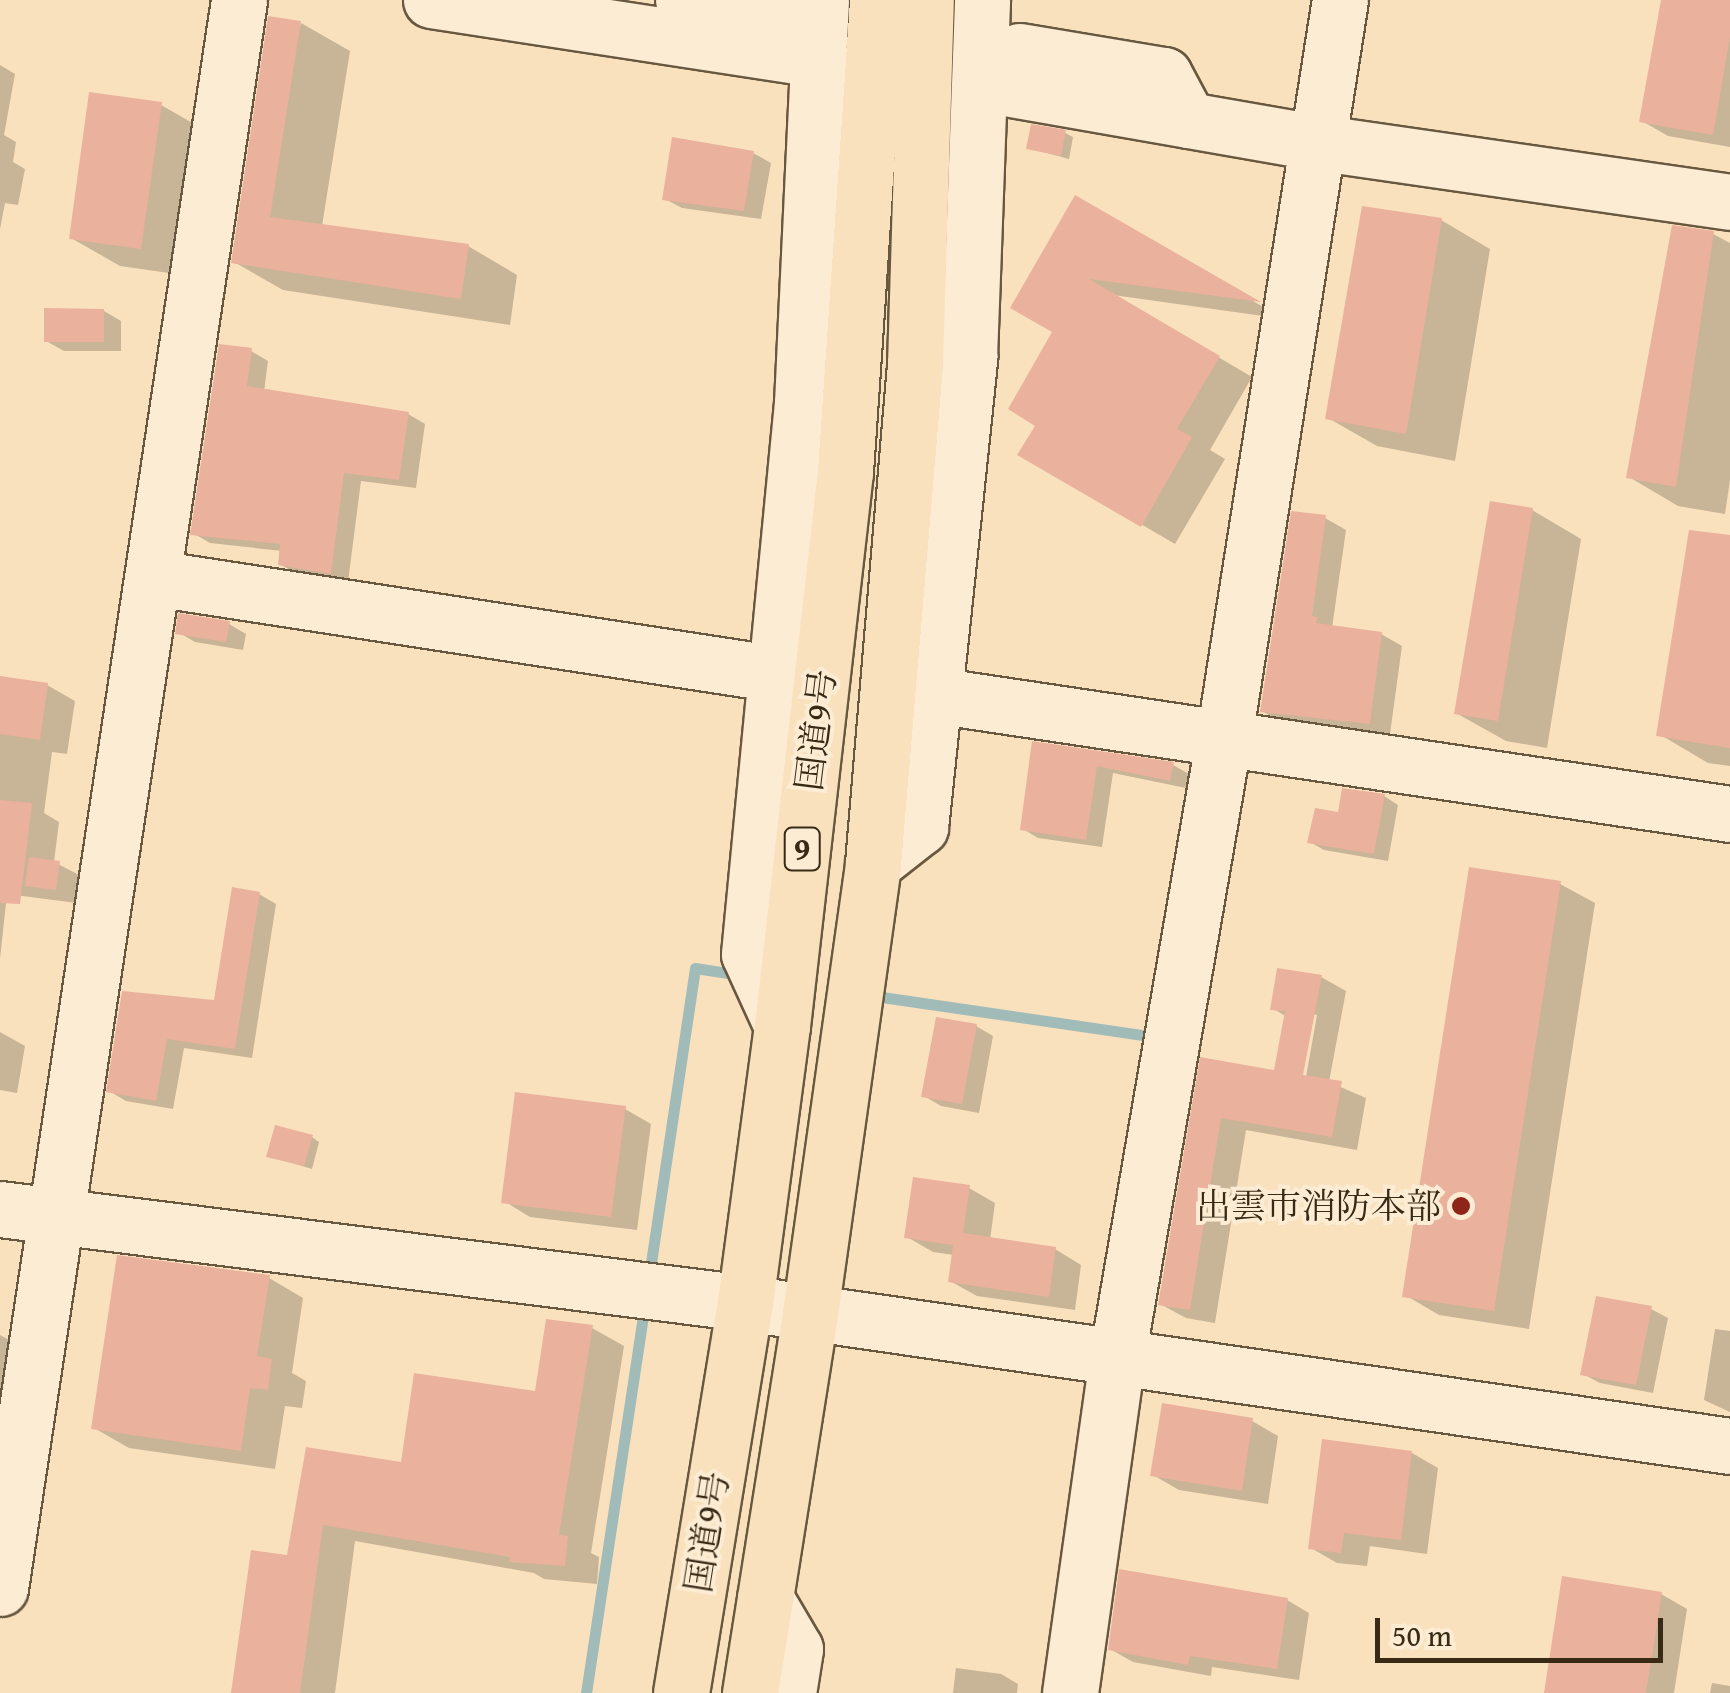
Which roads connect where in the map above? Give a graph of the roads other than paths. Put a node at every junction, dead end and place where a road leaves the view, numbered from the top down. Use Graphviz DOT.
graph roads {
  1 [pos="238,0"];
  2 [pos="431,0"];
  3 [pos="683,0"];
  4 [pos="864,0"];
  5 [pos="877,0"];
  6 [pos="926,0"];
  7 [pos="982,0"];
  8 [pos="1340,0"];
  9 [pos="800,6"];
  10 [pos="594,12"];
  11 [pos="1067,29"];
  12 [pos="820,60"];
  13 [pos="1000,68"];
  14 [pos="1176,97"];
  15 [pos="866,136"];
  16 [pos="1321,143"];
  17 [pos="1730,202"];
  18 [pos="915,365"];
  19 [pos="802,403"];
  20 [pos="961,439"];
  21 [pos="845,471"];
  22 [pos="154,578"];
  23 [pos="778,674"];
  24 [pos="934,695"];
  25 [pos="1224,737"];
  26 [pos="1730,814"];
  27 [pos="872,864"];
  28 [pos="782,1026"];
  29 [pos="0,1208"];
  30 [pos="59,1218"];
  31 [pos="745,1303"];
  32 [pos="810,1313"];
  33 [pos="1118,1356"];
  34 [pos="1730,1446"];
  35 [pos="0,1588"];
  36 [pos="765,1598"];
  37 [pos="681,1693"];
  38 [pos="750,1693"];
  39 [pos="788,1693"];
  40 [pos="1070,1693"];
  1 -- 22 [label="street"];
  2 -- 10 [label="street"];
  3 -- 9 [label="street"];
  4 -- 15 [label="highway, 9"];
  5 -- 15 [label="highway, 国道9号 / 9"];
  6 -- 18 [label="highway, 国道9号 / 9"];
  7 -- 13 [label="street"];
  8 -- 16 [label="street"];
  9 -- 12 [label="street"];
  10 -- 12 [label="street"];
  11 -- 14 [label="street"];
  12 -- 19 [label="street"];
  13 -- 14 [label="street"];
  13 -- 20 [label="street"];
  14 -- 16 [label="street"];
  15 -- 21 [label="highway, 国道9号 / 9"];
  16 -- 17 [label="street"];
  16 -- 25 [label="street"];
  18 -- 20 [label="street"];
  18 -- 27 [label="highway, 国道9号 / 9"];
  19 -- 21 [label="street"];
  19 -- 23 [label="street"];
  20 -- 24 [label="street"];
  21 -- 28 [label="highway, 国道9号 / 9"];
  22 -- 23 [label="street"];
  22 -- 30 [label="street"];
  23 -- 28 [label="street"];
  24 -- 25 [label="street"];
  24 -- 27 [label="street"];
  25 -- 26 [label="street"];
  25 -- 33 [label="street"];
  27 -- 32 [label="highway, 国道9号 / 9"];
  28 -- 31 [label="highway, 国道9号 / 9"];
  29 -- 30 [label="street"];
  30 -- 31 [label="street"];
  30 -- 35 [label="street"];
  31 -- 32 [label="street"];
  31 -- 37 [label="highway, 国道9号 / 9"];
  32 -- 33 [label="street"];
  32 -- 36 [label="highway, 国道9号 / 9"];
  33 -- 34 [label="street"];
  33 -- 40 [label="street"];
  36 -- 38 [label="highway, 国道9号 / 9"];
  36 -- 39 [label="street"];
}
